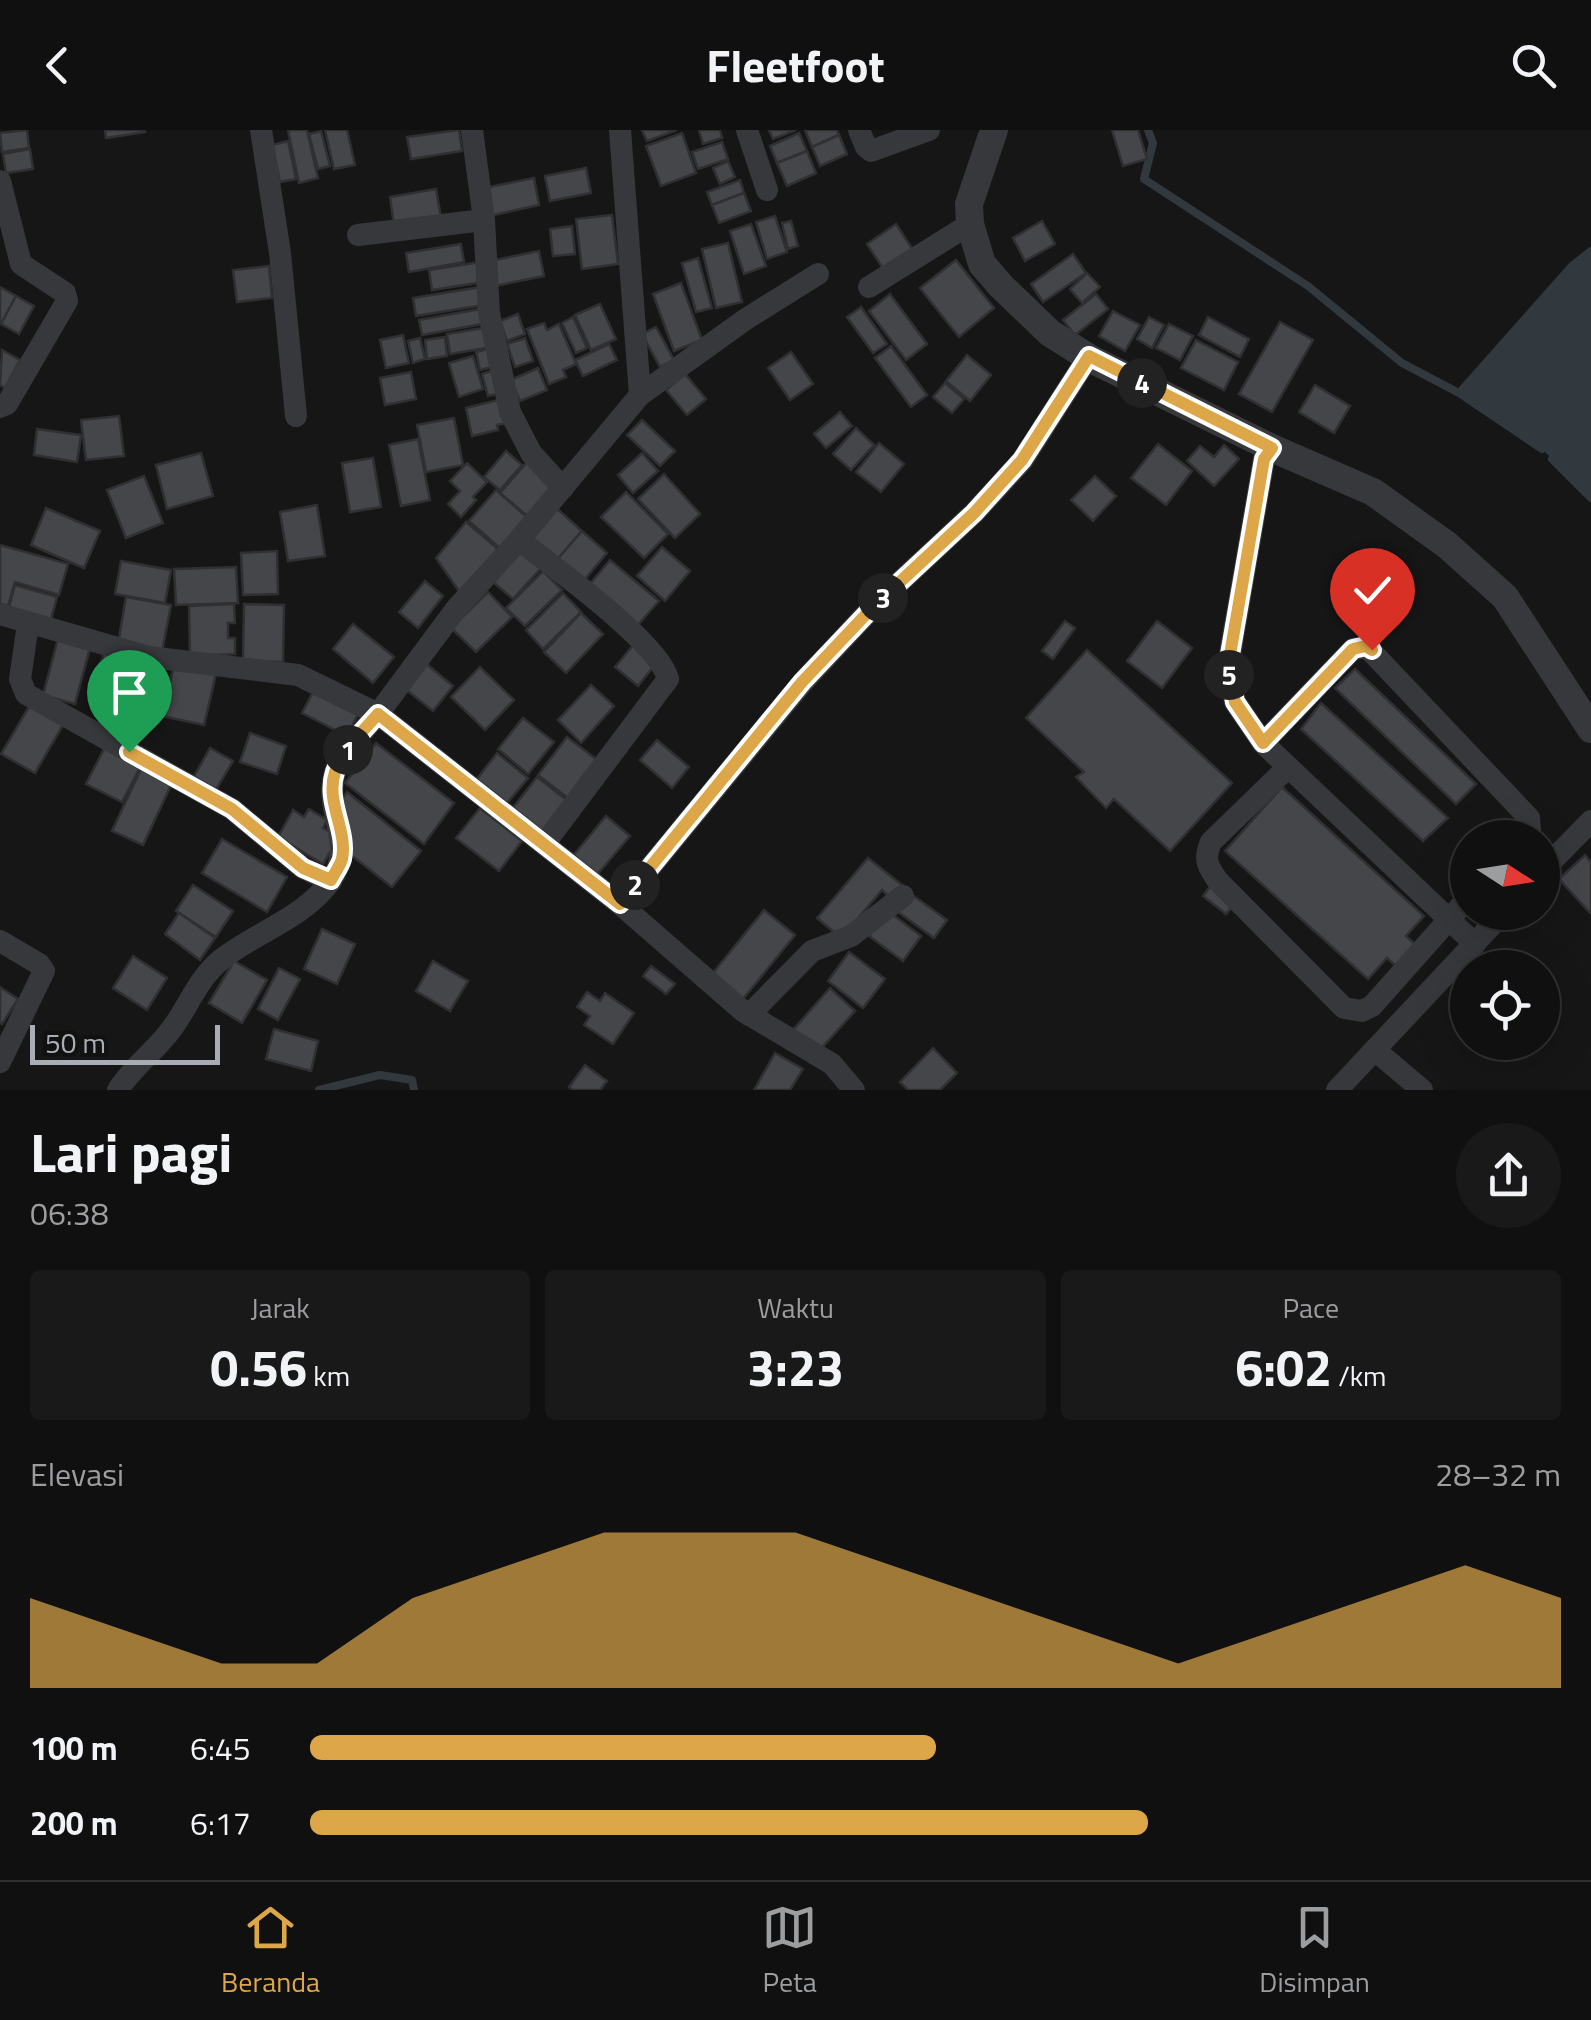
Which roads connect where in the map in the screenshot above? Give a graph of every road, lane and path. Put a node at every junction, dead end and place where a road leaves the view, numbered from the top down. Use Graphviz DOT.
graph roads {
  1 [pos="261,130"];
  2 [pos="472,130"];
  3 [pos="620,130"];
  4 [pos="746,130"];
  5 [pos="859,130"];
  6 [pos="930,130"];
  7 [pos="994,130"];
  8 [pos="0,181"];
  9 [pos="768,190"];
  10 [pos="484,220"];
  11 [pos="970,224"];
  12 [pos="358,234"];
  13 [pos="10,259"];
  14 [pos="818,274"];
  15 [pos="869,288"];
  16 [pos="1089,356"];
  17 [pos="640,395"];
  18 [pos="0,407"];
  19 [pos="296,416"];
  20 [pos="1272,448"];
  21 [pos="563,488"];
  22 [pos="520,540"];
  23 [pos="0,614"];
  24 [pos="28,624"];
  25 [pos="378,714"];
  26 [pos="1591,729"];
  27 [pos="1263,743"];
  28 [pos="1288,767"];
  29 [pos="1529,820"];
  30 [pos="1591,821"];
  31 [pos="544,843"];
  32 [pos="1560,853"];
  33 [pos="331,880"];
  34 [pos="903,896"];
  35 [pos="620,904"];
  36 [pos="1450,916"];
  37 [pos="1462,930"];
  38 [pos="1488,930"];
  39 [pos="0,941"];
  40 [pos="1475,944"];
  41 [pos="749,1015"];
  42 [pos="1375,1050"];
  43 [pos="0,1062"];
  44 [pos="118,1090"];
  45 [pos="854,1090"];
  46 [pos="1337,1090"];
  47 [pos="1422,1090"];
  1 -- 19 [label="street"];
  2 -- 10 [label="street"];
  3 -- 17 [label="street"];
  4 -- 9 [label="street"];
  5 -- 6 [label="street"];
  7 -- 11 [label="street"];
  8 -- 13 [label="street"];
  10 -- 12 [label="street"];
  10 -- 21 [label="street"];
  11 -- 15 [label="street"];
  11 -- 16 [label="street"];
  13 -- 18 [label="street"];
  14 -- 17 [label="street"];
  16 -- 20 [label="street"];
  16 -- 35 [label="street"];
  17 -- 21 [label="street"];
  20 -- 26 [label="street"];
  20 -- 27 [label="street"];
  21 -- 22 [label="street"];
  22 -- 25 [label="street"];
  22 -- 31 [label="street"];
  23 -- 24 [label="street"];
  24 -- 25 [label="street"];
  24 -- 33 [label="street"];
  25 -- 31 [label="street"];
  25 -- 33 [label="street"];
  27 -- 28 [label="street"];
  27 -- 29 [label="street"];
  28 -- 36 [label="street"];
  28 -- 36 [label="street"];
  30 -- 32 [label="street"];
  31 -- 35 [label="street"];
  33 -- 44 [label="street"];
  34 -- 41 [label="street"];
  35 -- 41 [label="street"];
  37 -- 40 [label="street"];
  38 -- 40 [label="street"];
  39 -- 43 [label="street"];
  40 -- 42 [label="street"];
  41 -- 45 [label="street"];
  42 -- 46 [label="street"];
  42 -- 47 [label="street"];
}
